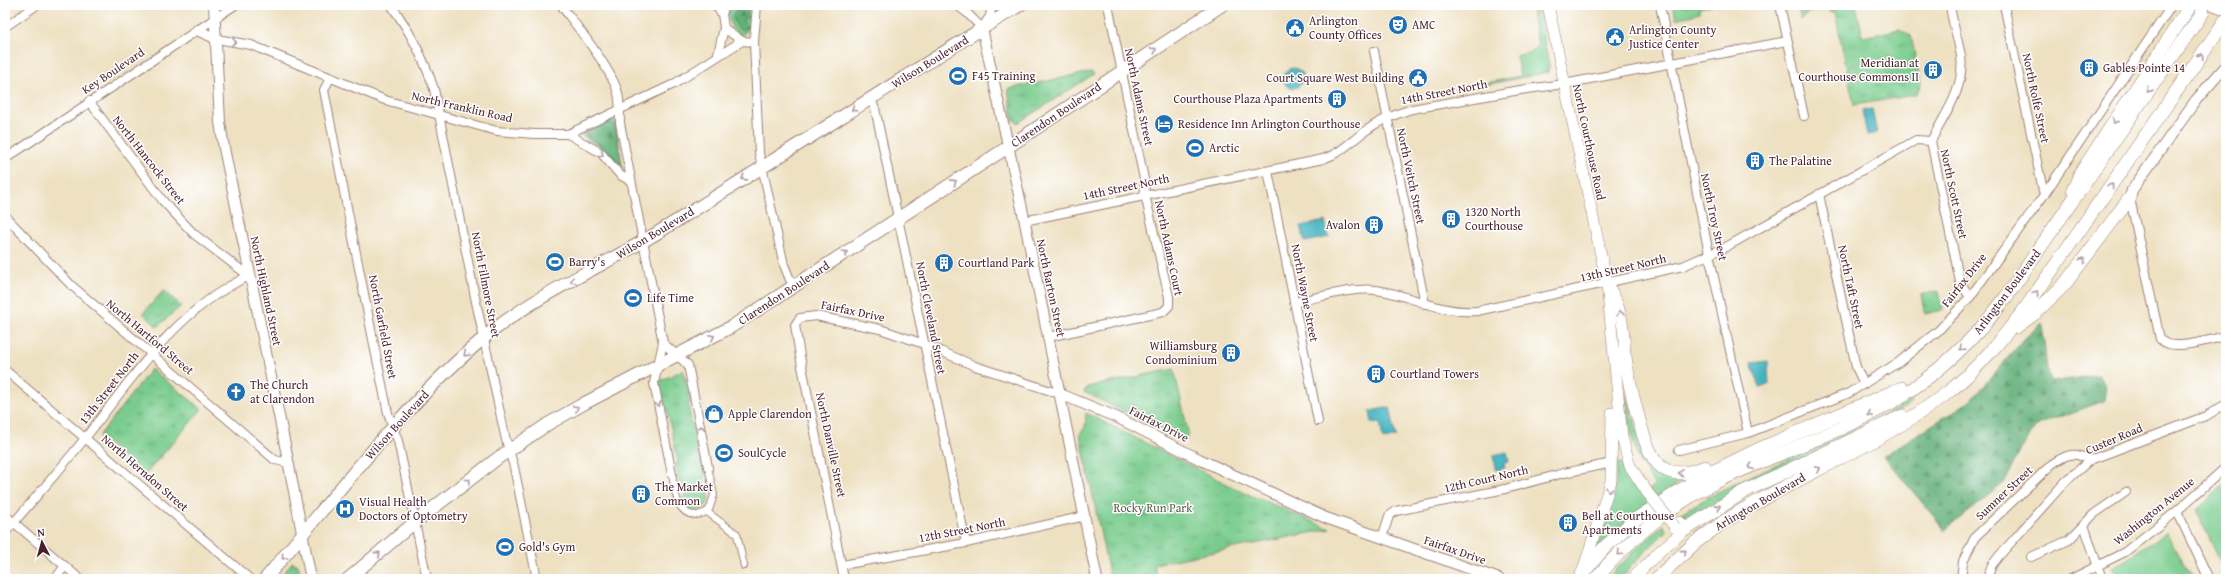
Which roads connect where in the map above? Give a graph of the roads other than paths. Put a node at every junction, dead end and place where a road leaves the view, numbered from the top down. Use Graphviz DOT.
graph roads {
  1 [pos="37,5"];
  2 [pos="214,5"];
  3 [pos="235,5"];
  4 [pos="390,5"];
  5 [pos="561,5"];
  6 [pos="715,5"];
  7 [pos="725,5"];
  8 [pos="757,5"];
  9 [pos="956,5"];
  10 [pos="992,5"];
  11 [pos="1020,5"];
  12 [pos="1108,5"];
  13 [pos="1222,5"];
  14 [pos="1548,5"];
  15 [pos="1660,5"];
  16 [pos="1780,5"];
  17 [pos="1950,5"];
  18 [pos="2004,5"];
  19 [pos="2172,5"];
  20 [pos="2190,6"];
  21 [pos="2208,8"];
  22 [pos="722,14"];
  23 [pos="2226,16"];
  24 [pos="215,18"];
  25 [pos="5,27"];
  26 [pos="724,28"];
  27 [pos="982,28"];
  28 [pos="197,30"];
  29 [pos="217,39"];
  30 [pos="742,41"];
  31 [pos="1787,41"];
  32 [pos="754,42"];
  33 [pos="1374,51"];
  34 [pos="718,54"];
  35 [pos="1671,65"];
  36 [pos="2226,66"];
  37 [pos="1122,71"];
  38 [pos="330,78"];
  39 [pos="1564,84"];
  40 [pos="870,99"];
  41 [pos="89,101"];
  42 [pos="620,109"];
  43 [pos="1804,116"];
  44 [pos="440,117"];
  45 [pos="1386,118"];
  46 [pos="568,134"];
  47 [pos="1930,141"];
  48 [pos="1008,147"];
  49 [pos="5,159"];
  50 [pos="763,166"];
  51 [pos="1268,171"];
  52 [pos="631,181"];
  53 [pos="1819,194"];
  54 [pos="1145,195"];
  55 [pos="2044,195"];
  56 [pos="2130,198"];
  57 [pos="2118,215"];
  58 [pos="5,216"];
  59 [pos="899,218"];
  60 [pos="1024,221"];
  61 [pos="2135,222"];
  62 [pos="2054,229"];
  63 [pos="643,242"];
  64 [pos="1709,254"];
  65 [pos="249,276"];
  66 [pos="1607,284"];
  67 [pos="793,287"];
  68 [pos="1970,297"];
  69 [pos="1294,302"];
  70 [pos="1425,304"];
  71 [pos="800,318"];
  72 [pos="2005,336"];
  73 [pos="2226,336"];
  74 [pos="1048,337"];
  75 [pos="484,338"];
  76 [pos="663,343"];
  77 [pos="924,344"];
  78 [pos="1621,349"];
  79 [pos="151,354"];
  80 [pos="677,355"];
  81 [pos="1614,365"];
  82 [pos="657,366"];
  83 [pos="5,370"];
  84 [pos="1926,379"];
  85 [pos="1864,384"];
  86 [pos="1060,394"];
  87 [pos="1935,402"];
  88 [pos="2226,404"];
  89 [pos="1318,421"];
  90 [pos="394,428"];
  91 [pos="1748,433"];
  92 [pos="85,438"];
  93 [pos="509,450"];
  94 [pos="1679,450"];
  95 [pos="1758,450"];
  96 [pos="2090,460"];
  97 [pos="288,463"];
  98 [pos="1612,463"];
  99 [pos="708,467"];
  100 [pos="2226,467"];
  101 [pos="672,474"];
  102 [pos="1649,490"];
  103 [pos="2126,492"];
  104 [pos="2177,510"];
  105 [pos="707,512"];
  106 [pos="5,515"];
  107 [pos="1085,516"];
  108 [pos="14,522"];
  109 [pos="415,522"];
  110 [pos="2084,525"];
  111 [pos="1680,528"];
  112 [pos="5,533"];
  113 [pos="302,535"];
  114 [pos="1382,538"];
  115 [pos="966,543"];
  116 [pos="2031,557"];
  117 [pos="842,565"];
  118 [pos="65,566"];
  119 [pos="744,566"];
  120 [pos="2096,567"];
  121 [pos="1580,576"];
  122 [pos="55,579"];
  123 [pos="80,579"];
  124 [pos="250,579"];
  125 [pos="265,579"];
  126 [pos="311,579"];
  127 [pos="348,579"];
  128 [pos="427,579"];
  129 [pos="537,579"];
  130 [pos="844,579"];
  131 [pos="1097,579"];
  132 [pos="1499,579"];
  133 [pos="1596,579"];
  134 [pos="1632,579"];
  135 [pos="1656,579"];
  136 [pos="1961,579"];
  137 [pos="1987,579"];
  138 [pos="2071,579"];
  139 [pos="2102,579"];
  140 [pos="2209,579"];
  1 -- 25 [label="street"];
  2 -- 24 [label="street, North Highland Street"];
  3 -- 24 [label="street, Key Boulevard"];
  4 -- 44 [label="street, North Fillmore Street"];
  5 -- 42 [label="street"];
  6 -- 22 [label="street"];
  7 -- 22 [label="street"];
  8 -- 32 [label="street"];
  9 -- 27 [label="street"];
  10 -- 27 [label="street"];
  11 -- 27 [label="main road, Wilson Boulevard"];
  12 -- 37 [label="street, North Adams Street"];
  37 -- 13 [label="main road, Clarendon Boulevard, one-way"];
  14 -- 39 [label="main road, North Courthouse Road"];
  15 -- 35 [label="street, North Troy Street"];
  16 -- 31 [label="street"];
  17 -- 47 [label="street, North Scott Street"];
  18 -- 55 [label="street, North Rolfe Street"];
  19 -- 55 [label="street, Fairfax Drive"];
  20 -- 62 [label="highway, one-way"];
  21 -- 23 [label="street"];
  21 -- 62 [label="highway, Arlington Boulevard, one-way"];
  22 -- 26 [label="street"];
  72 -- 23 [label="highway, Arlington Boulevard, one-way"];
  24 -- 28 [label="street, Key Boulevard"];
  24 -- 29 [label="street, North Highland Street"];
  26 -- 30 [label="street"];
  26 -- 34 [label="street"];
  27 -- 40 [label="main road, Wilson Boulevard"];
  27 -- 48 [label="street, North Barton Street"];
  28 -- 29 [label="street"];
  28 -- 41 [label="street, Key Boulevard"];
  29 -- 38 [label="street, North Franklin Road, one-way"];
  29 -- 65 [label="street, North Highland Street"];
  30 -- 32 [label="street"];
  30 -- 34 [label="street"];
  31 -- 35 [label="street, 14th Street North"];
  31 -- 43 [label="street"];
  32 -- 50 [label="street"];
  33 -- 45 [label="street, North Veitch Street"];
  34 -- 42 [label="street, North Franklin Road"];
  35 -- 39 [label="street, 14th Street North"];
  35 -- 64 [label="street, North Troy Street"];
  36 -- 56 [label="street"];
  37 -- 48 [label="main road, Clarendon Boulevard"];
  37 -- 54 [label="street, North Adams Street"];
  38 -- 44 [label="street, North Franklin Road"];
  38 -- 90 [label="street, North Garfield Street"];
  39 -- 45 [label="street, 14th Street North"];
  39 -- 66 [label="main road, North Courthouse Road"];
  40 -- 50 [label="main road, Wilson Boulevard, one-way"];
  40 -- 59 [label="street, North Cleveland Street"];
  41 -- 49 [label="street, Key Boulevard"];
  41 -- 65 [label="street, North Hancock Street"];
  42 -- 46 [label="street, North Franklin Road"];
  42 -- 52 [label="street"];
  44 -- 46 [label="street, North Franklin Road"];
  44 -- 75 [label="street, North Fillmore Street"];
  45 -- 51 [label="street, 14th Street North"];
  45 -- 70 [label="street, North Veitch Street"];
  46 -- 52 [label="street, one-way"];
  47 -- 53 [label="street, 13th Street North"];
  47 -- 68 [label="street, North Scott Street"];
  59 -- 48 [label="main road, Clarendon Boulevard, one-way"];
  48 -- 60 [label="street, North Barton Street"];
  50 -- 63 [label="main road, Wilson Boulevard, one-way"];
  50 -- 67 [label="street"];
  51 -- 54 [label="street, 14th Street North"];
  51 -- 69 [label="street, North Wayne Street"];
  52 -- 63 [label="street"];
  53 -- 64 [label="street, 13th Street North"];
  53 -- 85 [label="street, North Taft Street"];
  54 -- 60 [label="street, 14th Street North"];
  54 -- 74 [label="street, North Adams Court"];
  55 -- 68 [label="street, Fairfax Drive"];
  56 -- 57 [label="highway"];
  56 -- 61 [label="street"];
  57 -- 61 [label="street"];
  72 -- 57 [label="highway, one-way"];
  58 -- 79 [label="street, North Hartford Street"];
  67 -- 59 [label="main road, Clarendon Boulevard, one-way"];
  59 -- 77 [label="street, North Cleveland Street"];
  60 -- 74 [label="street, North Barton Street"];
  61 -- 73 [label="street"];
  62 -- 84 [label="highway, Arlington Boulevard, one-way"];
  63 -- 75 [label="main road, Wilson Boulevard, one-way"];
  63 -- 76 [label="street"];
  64 -- 66 [label="street, 13th Street North"];
  64 -- 91 [label="street, North Troy Street"];
  65 -- 79 [label="street, 13th Street North"];
  65 -- 97 [label="street, North Highland Street"];
  66 -- 70 [label="street, 13th Street North"];
  66 -- 78 [label="main road, North Courthouse Road"];
  80 -- 67 [label="main road, Clarendon Boulevard, one-way"];
  68 -- 85 [label="street, Fairfax Drive"];
  69 -- 70 [label="street, 13th Street North"];
  69 -- 89 [label="street, North Wayne Street"];
  71 -- 77 [label="street, Fairfax Drive"];
  71 -- 117 [label="street, North Danville Street"];
  72 -- 87 [label="highway, Arlington Boulevard"];
  74 -- 86 [label="street, North Barton Street"];
  75 -- 90 [label="main road, Wilson Boulevard, one-way"];
  75 -- 93 [label="street, North Fillmore Street"];
  76 -- 80 [label="street"];
  76 -- 82 [label="street"];
  77 -- 86 [label="street, Fairfax Drive"];
  77 -- 115 [label="street, North Cleveland Street"];
  78 -- 81 [label="main road, North Courthouse Road"];
  95 -- 78 [label="highway, one-way"];
  78 -- 102 [label="main road, North Courthouse Road"];
  79 -- 92 [label="street, 13th Street North"];
  79 -- 97 [label="street, North Hartford Street"];
  80 -- 82 [label="main road, Clarendon Boulevard"];
  99 -- 80 [label="street, one-way"];
  81 -- 98 [label="main road"];
  81 -- 102 [label="main road, North Courthouse Road"];
  93 -- 82 [label="main road, Clarendon Boulevard, one-way"];
  82 -- 101 [label="street, one-way"];
  83 -- 92 [label="street, North Herndon Street"];
  84 -- 95 [label="highway"];
  84 -- 133 [label="highway, Arlington Boulevard, one-way"];
  85 -- 91 [label="street, Fairfax Drive"];
  86 -- 107 [label="street, North Barton Street"];
  86 -- 114 [label="street, Fairfax Drive"];
  111 -- 87 [label="highway, one-way"];
  135 -- 87 [label="highway, Arlington Boulevard, one-way"];
  88 -- 96 [label="street, Custer Road"];
  90 -- 109 [label="street, North Garfield Street"];
  90 -- 113 [label="main road, Wilson Boulevard"];
  91 -- 94 [label="street, Fairfax Drive"];
  92 -- 108 [label="street, 13th Street North"];
  92 -- 124 [label="street, North Herndon Street"];
  109 -- 93 [label="main road, Clarendon Boulevard, one-way"];
  93 -- 129 [label="street, North Fillmore Street"];
  95 -- 121 [label="highway"];
  96 -- 136 [label="street, Sumner Street"];
  96 -- 137 [label="street, Custer Road"];
  97 -- 113 [label="street, North Highland Street"];
  98 -- 114 [label="street, 12th Court North"];
  98 -- 121 [label="main road, one-way"];
  99 -- 105 [label="street"];
  100 -- 104 [label="street, Washington Avenue"];
  101 -- 105 [label="street"];
  102 -- 111 [label="main road, North Courthouse Road, bridge"];
  103 -- 110 [label="street"];
  104 -- 120 [label="street, Washington Avenue"];
  104 -- 140 [label="street"];
  105 -- 119 [label="street"];
  106 -- 108 [label="street"];
  107 -- 115 [label="street, 12th Street North"];
  107 -- 131 [label="street, North Barton Street"];
  108 -- 112 [label="street, 13th Street North"];
  108 -- 118 [label="street"];
  127 -- 109 [label="main road, Clarendon Boulevard, one-way"];
  109 -- 128 [label="street, North Garfield Street"];
  110 -- 116 [label="street"];
  110 -- 120 [label="street"];
  111 -- 134 [label="main road"];
  113 -- 125 [label="main road, Wilson Boulevard, one-way"];
  113 -- 126 [label="street, North Highland Street"];
  114 -- 132 [label="street, Fairfax Drive"];
  115 -- 117 [label="street, 12th Street North"];
  117 -- 130 [label="street, North Danville Street"];
  118 -- 122 [label="street"];
  118 -- 123 [label="street"];
  120 -- 138 [label="street, Washington Avenue"];
  120 -- 139 [label="street"];
}
